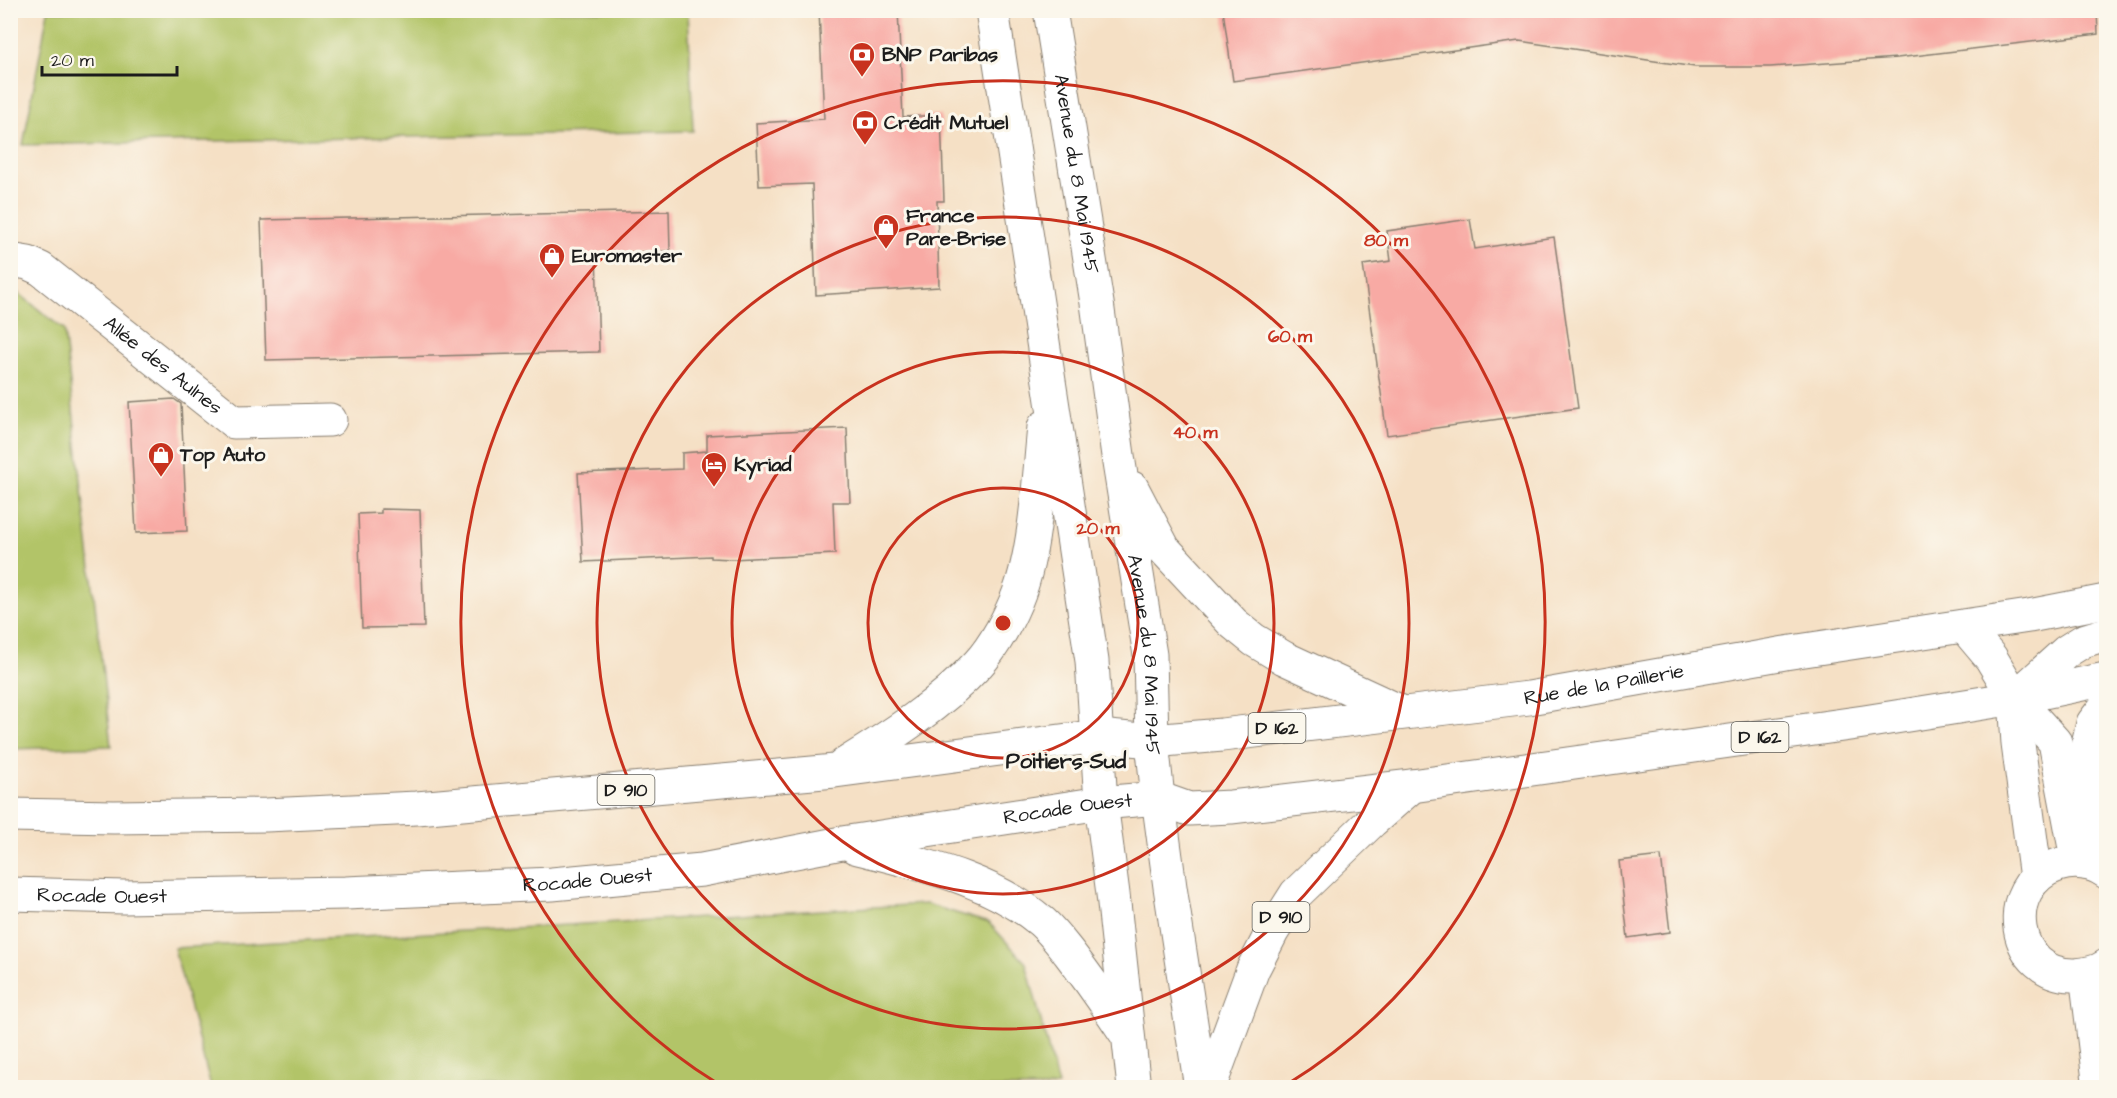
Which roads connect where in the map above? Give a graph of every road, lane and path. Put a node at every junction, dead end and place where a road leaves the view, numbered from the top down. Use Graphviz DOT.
graph roads {
  1 [pos="992,10"];
  2 [pos="1050,10"];
  3 [pos="10,260"];
  4 [pos="1050,383"];
  5 [pos="330,420"];
  6 [pos="1119,463"];
  7 [pos="2106,602"];
  8 [pos="1964,626"];
  9 [pos="2106,634"];
  10 [pos="2106,679"];
  11 [pos="2015,698"];
  12 [pos="2106,706"];
  13 [pos="1401,712"];
  14 [pos="1098,736"];
  15 [pos="1152,741"];
  16 [pos="835,771"];
  17 [pos="1412,786"];
  18 [pos="1158,798"];
  19 [pos="1101,803"];
  20 [pos="10,815"];
  21 [pos="842,843"];
  22 [pos="2098,868"];
  23 [pos="2036,878"];
  24 [pos="10,894"];
  25 [pos="2096,970"];
  26 [pos="1128,1036"];
  27 [pos="1134,1088"];
  28 [pos="1201,1088"];
  29 [pos="1209,1088"];
  30 [pos="2100,1088"];
  1 -- 4 [label="main road"];
  2 -- 6 [label="main road, Avenue du 8 Mai 1945"];
  3 -- 5 [label="main road, Allée des Aulnes"];
  4 -- 14 [label="main road"];
  4 -- 16 [label="main road"];
  6 -- 13 [label="main road"];
  6 -- 15 [label="main road, Avenue du 8 Mai 1945"];
  7 -- 8 [label="main road, Rue de la Paillerie / D 162"];
  8 -- 11 [label="main road"];
  8 -- 13 [label="main road, Rue de la Paillerie / D 162"];
  9 -- 11 [label="main road"];
  10 -- 11 [label="main road, D 162"];
  11 -- 17 [label="main road, D 162"];
  11 -- 22 [label="main road"];
  11 -- 23 [label="main road"];
  12 -- 22 [label="main road"];
  13 -- 15 [label="main road, Rue de la Paillerie / D 162"];
  14 -- 15 [label="main road, Rue de la Paillerie / D 910"];
  14 -- 16 [label="main road, D 910"];
  14 -- 19 [label="main road"];
  15 -- 18 [label="main road, Avenue du 8 Mai 1945"];
  16 -- 20 [label="main road, D 910"];
  17 -- 18 [label="main road, D 162"];
  17 -- 29 [label="main road, D 910"];
  18 -- 19 [label="main road, Rocade Ouest"];
  18 -- 28 [label="main road, Avenue du 8 Mai 1945"];
  19 -- 21 [label="main road, Rocade Ouest"];
  19 -- 26 [label="main road"];
  21 -- 24 [label="main road, Rocade Ouest"];
  21 -- 26 [label="main road"];
  22 -- 23 [label="main road"];
  23 -- 25 [label="main road"];
  25 -- 30 [label="main road"];
  26 -- 27 [label="main road"];
}
